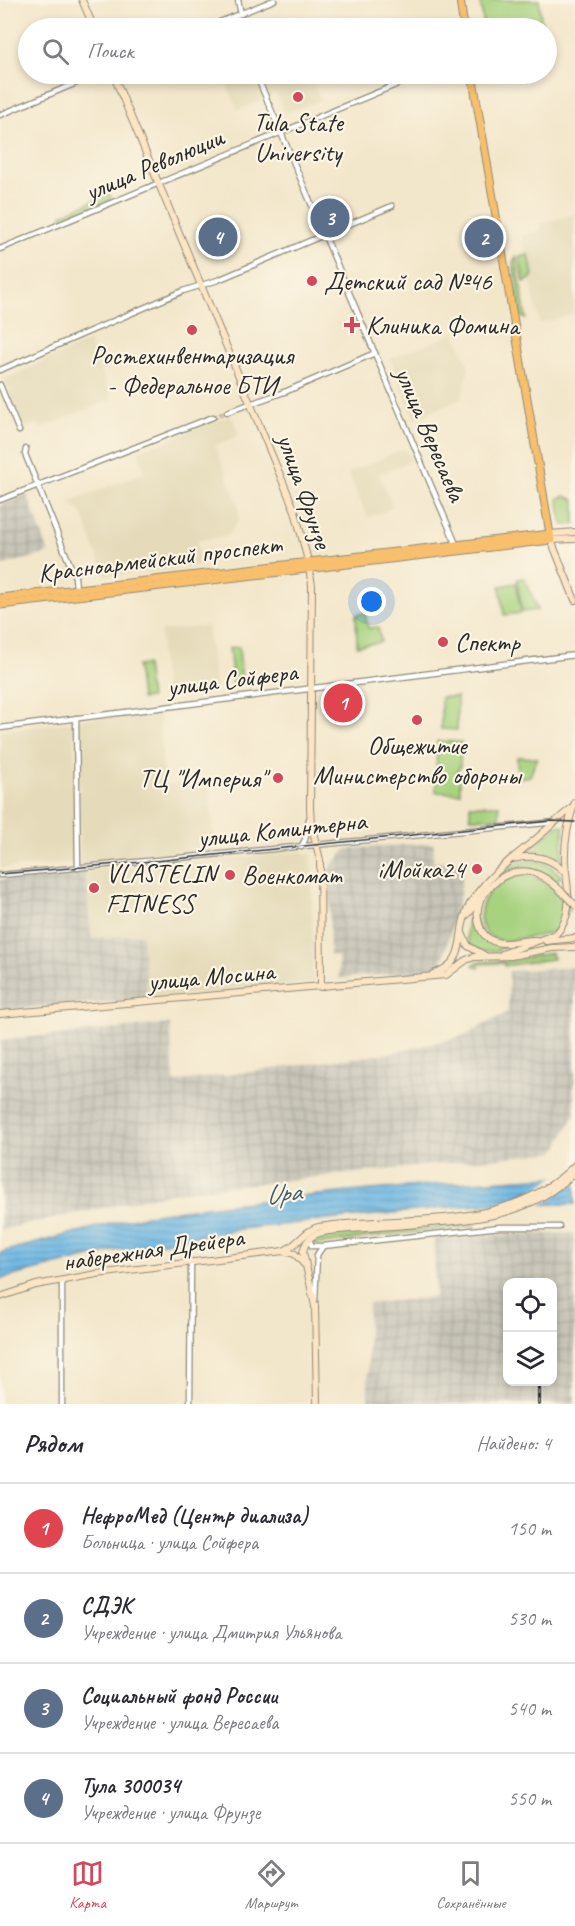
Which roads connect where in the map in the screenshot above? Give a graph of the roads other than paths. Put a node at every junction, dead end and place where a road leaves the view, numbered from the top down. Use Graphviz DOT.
graph roads {
  1 [pos="82,0"];
  2 [pos="238,0"];
  3 [pos="274,0"];
  4 [pos="460,0"];
  5 [pos="241,14"];
  6 [pos="232,17"];
  7 [pos="90,18"];
  8 [pos="463,18"];
  9 [pos="74,84"];
  10 [pos="117,84"];
  11 [pos="260,84"];
  12 [pos="398,84"];
  13 [pos="474,84"];
  14 [pos="0,115"];
  15 [pos="280,132"];
  16 [pos="159,183"];
  17 [pos="392,206"];
  18 [pos="325,235"];
  19 [pos="0,249"];
  20 [pos="200,285"];
  21 [pos="375,353"];
  22 [pos="0,370"];
  23 [pos="0,385"];
  24 [pos="251,404"];
  25 [pos="227,412"];
  26 [pos="213,417"];
  27 [pos="19,431"];
  28 [pos="26,449"];
  29 [pos="38,485"];
  30 [pos="0,500"];
  31 [pos="575,532"];
  32 [pos="550,537"];
  33 [pos="575,539"];
  34 [pos="456,544"];
  35 [pos="309,565"];
  36 [pos="76,588"];
  37 [pos="0,598"];
  38 [pos="575,600"];
  39 [pos="0,605"];
  40 [pos="575,655"];
  41 [pos="310,690"];
  42 [pos="76,718"];
  43 [pos="0,728"];
  44 [pos="574,805"];
  45 [pos="310,808"];
  46 [pos="556,822"];
  47 [pos="568,822"];
  48 [pos="318,846"];
  49 [pos="301,847"];
  50 [pos="512,859"];
  51 [pos="78,868"];
  52 [pos="0,875"];
  53 [pos="568,878"];
  54 [pos="574,895"];
  55 [pos="480,900"];
  56 [pos="575,905"];
  57 [pos="464,918"];
  58 [pos="462,933"];
  59 [pos="575,938"];
  60 [pos="540,941"];
  61 [pos="575,947"];
  62 [pos="497,956"];
  63 [pos="486,957"];
  64 [pos="426,977"];
  65 [pos="321,987"];
  66 [pos="0,1014"];
  67 [pos="575,1165"];
  68 [pos="575,1172"];
  69 [pos="463,1218"];
  70 [pos="559,1227"];
  71 [pos="310,1236"];
  72 [pos="323,1246"];
  73 [pos="283,1251"];
  74 [pos="191,1261"];
  75 [pos="306,1268"];
  76 [pos="62,1280"];
  77 [pos="0,1296"];
  78 [pos="315,1306"];
  79 [pos="62,1404"];
  80 [pos="190,1404"];
  81 [pos="317,1404"];
  1 -- 7 [label="main road"];
  2 -- 5 [label="street"];
  3 -- 5 [label="street"];
  4 -- 8 [label="main road"];
  5 -- 6 [label="street"];
  9 -- 14 [label="street"];
  10 -- 16 [label="main road, улица Фрунзе"];
  11 -- 15 [label="street, улица Вересаева"];
  12 -- 15 [label="street, улица Революции"];
  13 -- 32 [label="main road"];
  15 -- 16 [label="street, улица Революции"];
  15 -- 18 [label="street, улица Вересаева"];
  16 -- 19 [label="street, улица Революции"];
  16 -- 20 [label="main road, улица Фрунзе"];
  17 -- 18 [label="street"];
  18 -- 20 [label="street"];
  18 -- 21 [label="street, улица Вересаева"];
  20 -- 22 [label="street"];
  20 -- 24 [label="main road, улица Фрунзе"];
  21 -- 24 [label="street"];
  21 -- 34 [label="street, улица Вересаева"];
  23 -- 27 [label="street"];
  24 -- 25 [label="street"];
  24 -- 35 [label="main road, улица Фрунзе"];
  26 -- 29 [label="street"];
  28 -- 29 [label="street"];
  29 -- 30 [label="street"];
  29 -- 36 [label="street"];
  31 -- 32 [label="main road, Красноармейский проспект"];
  32 -- 33 [label="main road, Красноармейский проспект"];
  32 -- 34 [label="main road, Красноармейский проспект"];
  32 -- 35 [label="main road, Красноармейский проспект"];
  32 -- 38 [label="main road"];
  34 -- 35 [label="main road, Красноармейский проспект"];
  35 -- 36 [label="main road, Красноармейский проспект"];
  35 -- 39 [label="main road, Красноармейский проспект"];
  35 -- 41 [label="main road, улица Фрунзе"];
  36 -- 37 [label="main road, Красноармейский проспект"];
  40 -- 41 [label="street, улица Сойфера"];
  41 -- 42 [label="street, улица Сойфера"];
  41 -- 45 [label="main road, улица Фрунзе"];
  42 -- 43 [label="street, улица Сойфера"];
  42 -- 51 [label="street"];
  44 -- 46 [label="main road"];
  44 -- 47 [label="main road"];
  45 -- 48 [label="main road, улица Фрунзе"];
  45 -- 49 [label="street"];
  46 -- 47 [label="main road, улица Коминтерна"];
  46 -- 48 [label="street, улица Коминтерна"];
  46 -- 50 [label="main road"];
  47 -- 53 [label="main road"];
  48 -- 49 [label="street, улица Коминтерна"];
  48 -- 65 [label="main road, улица Фрунзе"];
  49 -- 51 [label="street, улица Коминтерна"];
  50 -- 53 [label="main road"];
  50 -- 57 [label="main road"];
  51 -- 52 [label="street, улица Коминтерна"];
  53 -- 54 [label="main road"];
  54 -- 60 [label="main road"];
  55 -- 56 [label="main road, bridge"];
  55 -- 57 [label="main road"];
  55 -- 60 [label="main road"];
  57 -- 58 [label="main road"];
  58 -- 63 [label="main road"];
  58 -- 64 [label="main road"];
  59 -- 60 [label="main road"];
  60 -- 62 [label="main road"];
  61 -- 62 [label="main road"];
  62 -- 63 [label="main road"];
  63 -- 64 [label="main road"];
  64 -- 65 [label="main road, улица Мосина"];
  65 -- 66 [label="main road, улица Мосина"];
  67 -- 69 [label="main road"];
  68 -- 69 [label="main road"];
  69 -- 71 [label="main road"];
  69 -- 73 [label="main road"];
  70 -- 72 [label="street"];
  71 -- 72 [label="street"];
  71 -- 75 [label="main road"];
  72 -- 78 [label="street"];
  73 -- 74 [label="main road, набережная Дрейера"];
  73 -- 75 [label="main road, набережная Дрейера"];
  74 -- 76 [label="main road, набережная Дрейера"];
  74 -- 80 [label="street"];
  75 -- 78 [label="main road"];
  76 -- 77 [label="main road, набережная Дрейера"];
  76 -- 79 [label="street"];
  78 -- 81 [label="main road"];
}
